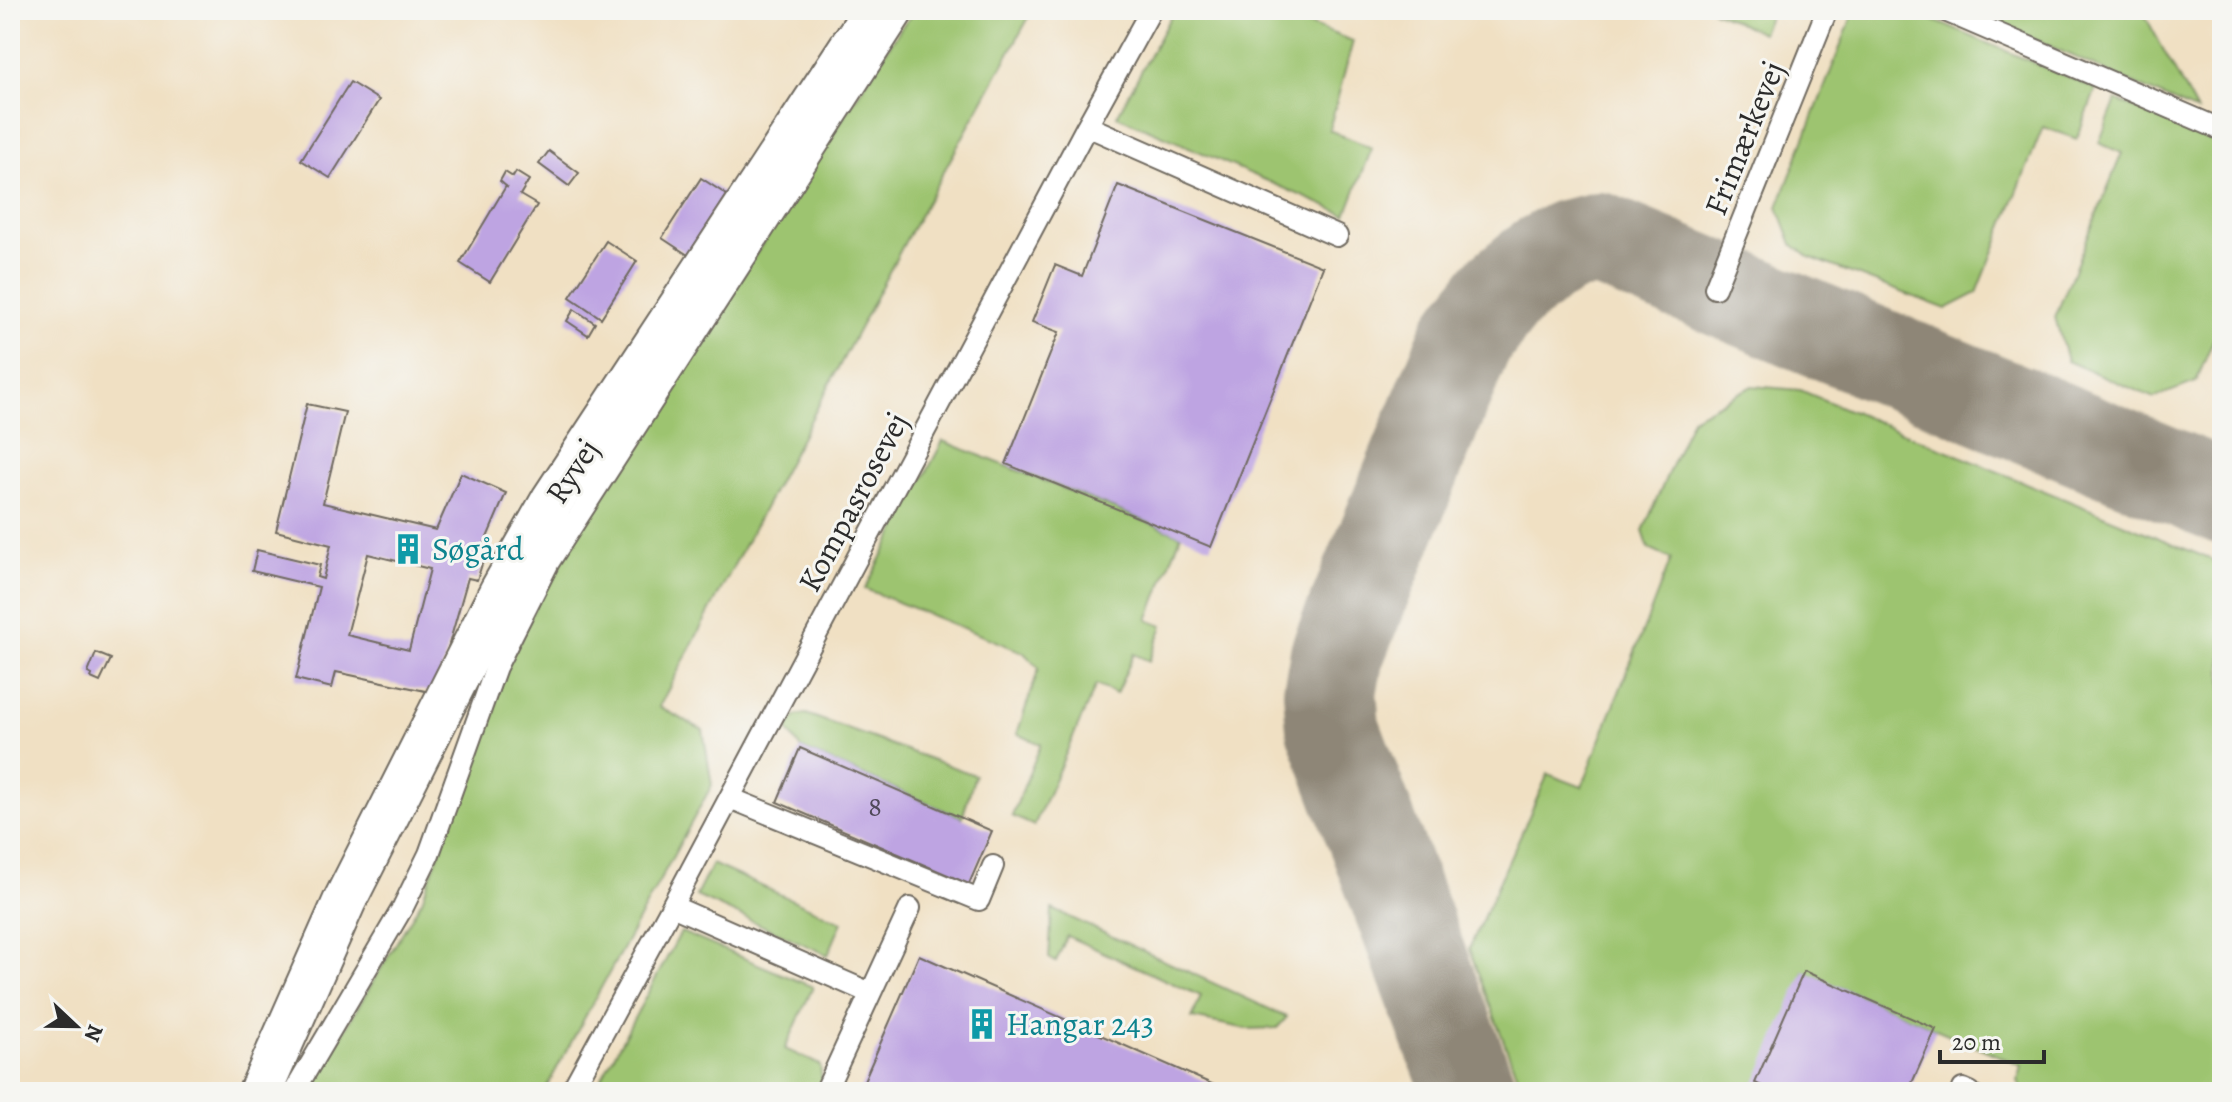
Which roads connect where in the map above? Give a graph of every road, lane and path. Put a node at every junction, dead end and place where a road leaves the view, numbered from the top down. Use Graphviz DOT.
graph roads {
  1 [pos="875,10"];
  2 [pos="905,10"];
  3 [pos="1151,10"];
  4 [pos="1827,10"];
  5 [pos="1943,10"];
  6 [pos="1087,126"];
  7 [pos="2222,130"];
  8 [pos="1337,236"];
  9 [pos="1715,288"];
  10 [pos="730,798"];
  11 [pos="993,866"];
  12 [pos="672,906"];
  13 [pos="910,908"];
  14 [pos="870,993"];
  15 [pos="260,1092"];
  16 [pos="294,1092"];
  17 [pos="571,1092"];
  18 [pos="825,1092"];
  1 -- 15 [label="street, Ryvej"];
  2 -- 16 [label="lane"];
  3 -- 6 [label="lane, Kompasrosevej"];
  4 -- 9 [label="lane, Frimærkevej"];
  5 -- 7 [label="lane"];
  6 -- 8 [label="lane"];
  6 -- 10 [label="lane, Kompasrosevej"];
  10 -- 11 [label="lane"];
  10 -- 12 [label="lane, Kompasrosevej"];
  12 -- 14 [label="lane"];
  12 -- 17 [label="lane, Kompasrosevej"];
  13 -- 14 [label="lane"];
  14 -- 18 [label="lane"];
}
